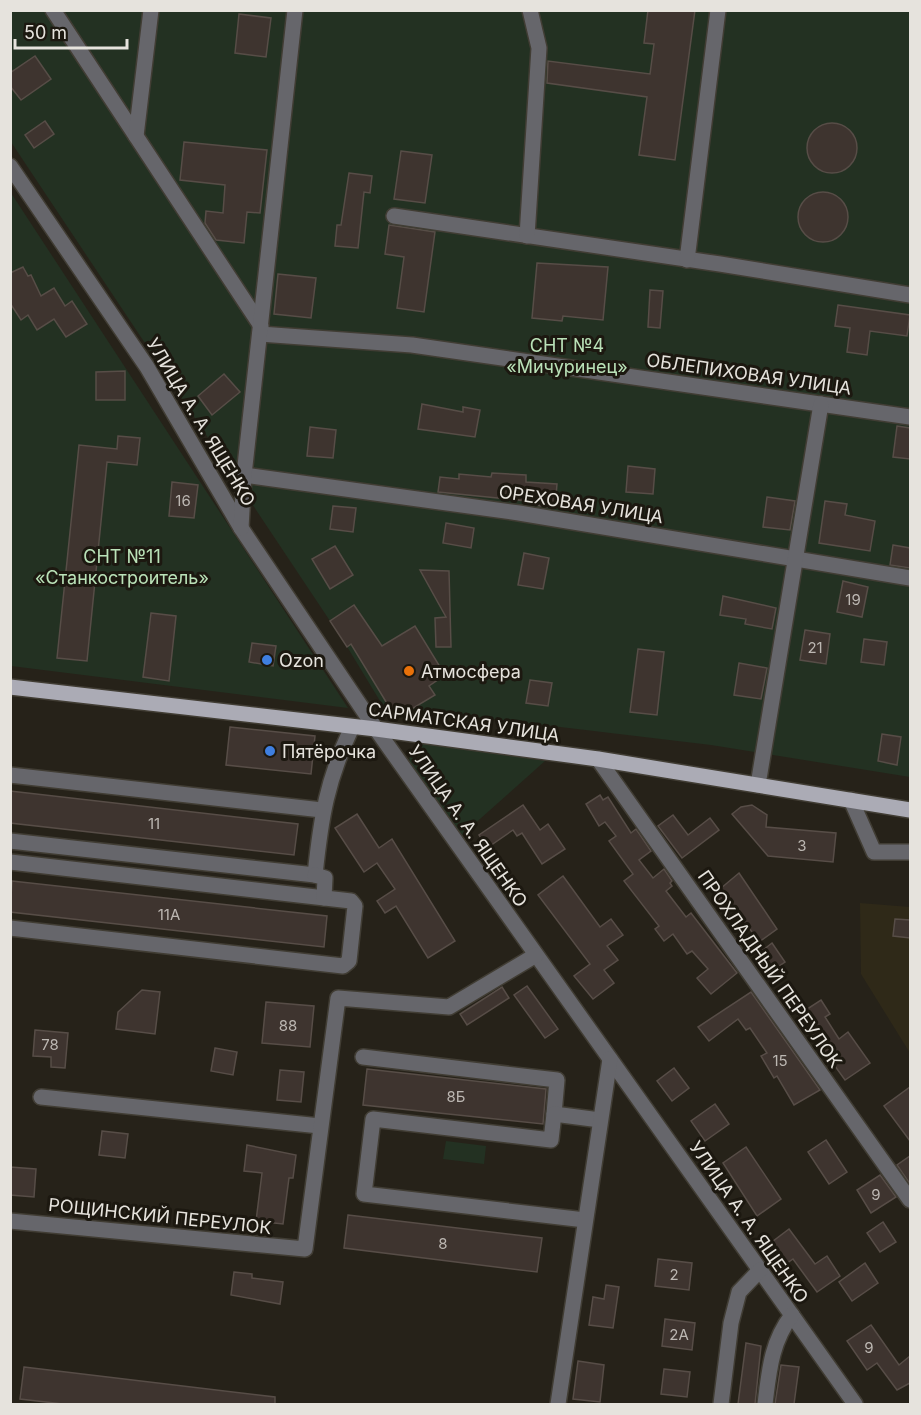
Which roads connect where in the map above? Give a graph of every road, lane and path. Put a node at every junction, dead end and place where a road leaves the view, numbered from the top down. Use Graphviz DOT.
graph roads {
  1 [pos="53,10"];
  2 [pos="151,10"];
  3 [pos="295,10"];
  4 [pos="530,10"];
  5 [pos="718,10"];
  6 [pos="136,136"];
  7 [pos="10,166"];
  8 [pos="17,185"];
  9 [pos="394,216"];
  10 [pos="527,236"];
  11 [pos="687,260"];
  12 [pos="910,295"];
  13 [pos="261,330"];
  14 [pos="821,404"];
  15 [pos="910,417"];
  16 [pos="244,475"];
  17 [pos="241,528"];
  18 [pos="796,561"];
  19 [pos="910,578"];
  20 [pos="10,687"];
  21 [pos="352,727"];
  22 [pos="376,729"];
  23 [pos="598,759"];
  24 [pos="10,775"];
  25 [pos="758,784"];
  26 [pos="851,800"];
  27 [pos="322,810"];
  28 [pos="910,810"];
  29 [pos="10,841"];
  30 [pos="910,852"];
  31 [pos="10,862"];
  32 [pos="315,875"];
  33 [pos="324,898"];
  34 [pos="10,928"];
  35 [pos="536,955"];
  36 [pos="363,1057"];
  37 [pos="610,1059"];
  38 [pos="41,1097"];
  39 [pos="554,1114"];
  40 [pos="600,1120"];
  41 [pos="320,1126"];
  42 [pos="910,1200"];
  43 [pos="585,1220"];
  44 [pos="10,1221"];
  45 [pos="760,1270"];
  46 [pos="792,1315"];
  47 [pos="558,1404"];
  48 [pos="720,1404"];
  49 [pos="765,1404"];
  50 [pos="855,1404"];
  1 -- 6 [label="street"];
  2 -- 6 [label="street"];
  3 -- 13 [label="street"];
  4 -- 10 [label="street"];
  5 -- 11 [label="street"];
  6 -- 13 [label="street"];
  7 -- 8 [label="street, УЛИЦА А. А. ЯЩЕНКО"];
  8 -- 17 [label="street, УЛИЦА А. А. ЯЩЕНКО"];
  9 -- 10 [label="street"];
  10 -- 11 [label="street"];
  11 -- 12 [label="street"];
  13 -- 14 [label="street, ОБЛЕПИХОВАЯ УЛИЦА"];
  13 -- 16 [label="street"];
  14 -- 15 [label="street, ОБЛЕПИХОВАЯ УЛИЦА"];
  14 -- 18 [label="street"];
  16 -- 17 [label="street"];
  16 -- 18 [label="street, ОРЕХОВАЯ УЛИЦА"];
  17 -- 22 [label="street, УЛИЦА А. А. ЯЩЕНКО"];
  18 -- 19 [label="street, ОРЕХОВАЯ УЛИЦА"];
  18 -- 25 [label="street"];
  20 -- 21 [label="main road, САРМАТСКАЯ УЛИЦА"];
  21 -- 22 [label="main road, САРМАТСКАЯ УЛИЦА"];
  21 -- 27 [label="street"];
  22 -- 23 [label="main road, САРМАТСКАЯ УЛИЦА"];
  22 -- 35 [label="street, УЛИЦА А. А. ЯЩЕНКО"];
  23 -- 25 [label="main road, САРМАТСКАЯ УЛИЦА"];
  23 -- 42 [label="street, ПРОХЛАДНЫЙ ПЕРЕУЛОК"];
  24 -- 27 [label="street"];
  25 -- 26 [label="main road, САРМАТСКАЯ УЛИЦА"];
  26 -- 28 [label="main road, САРМАТСКАЯ УЛИЦА"];
  26 -- 30 [label="street"];
  27 -- 32 [label="street"];
  29 -- 32 [label="street"];
  31 -- 33 [label="street"];
  32 -- 33 [label="street"];
  33 -- 34 [label="street"];
  35 -- 37 [label="street, УЛИЦА А. А. ЯЩЕНКО"];
  35 -- 41 [label="street"];
  36 -- 39 [label="street"];
  37 -- 40 [label="street"];
  37 -- 45 [label="street, УЛИЦА А. А. ЯЩЕНКО"];
  38 -- 41 [label="street"];
  39 -- 40 [label="street"];
  39 -- 43 [label="street"];
  40 -- 43 [label="street"];
  41 -- 44 [label="street, РОЩИНСКИЙ ПЕРЕУЛОК"];
  43 -- 47 [label="street"];
  45 -- 46 [label="street, УЛИЦА А. А. ЯЩЕНКО"];
  45 -- 48 [label="street"];
  46 -- 49 [label="street"];
  46 -- 50 [label="street, УЛИЦА А. А. ЯЩЕНКО"];
}
